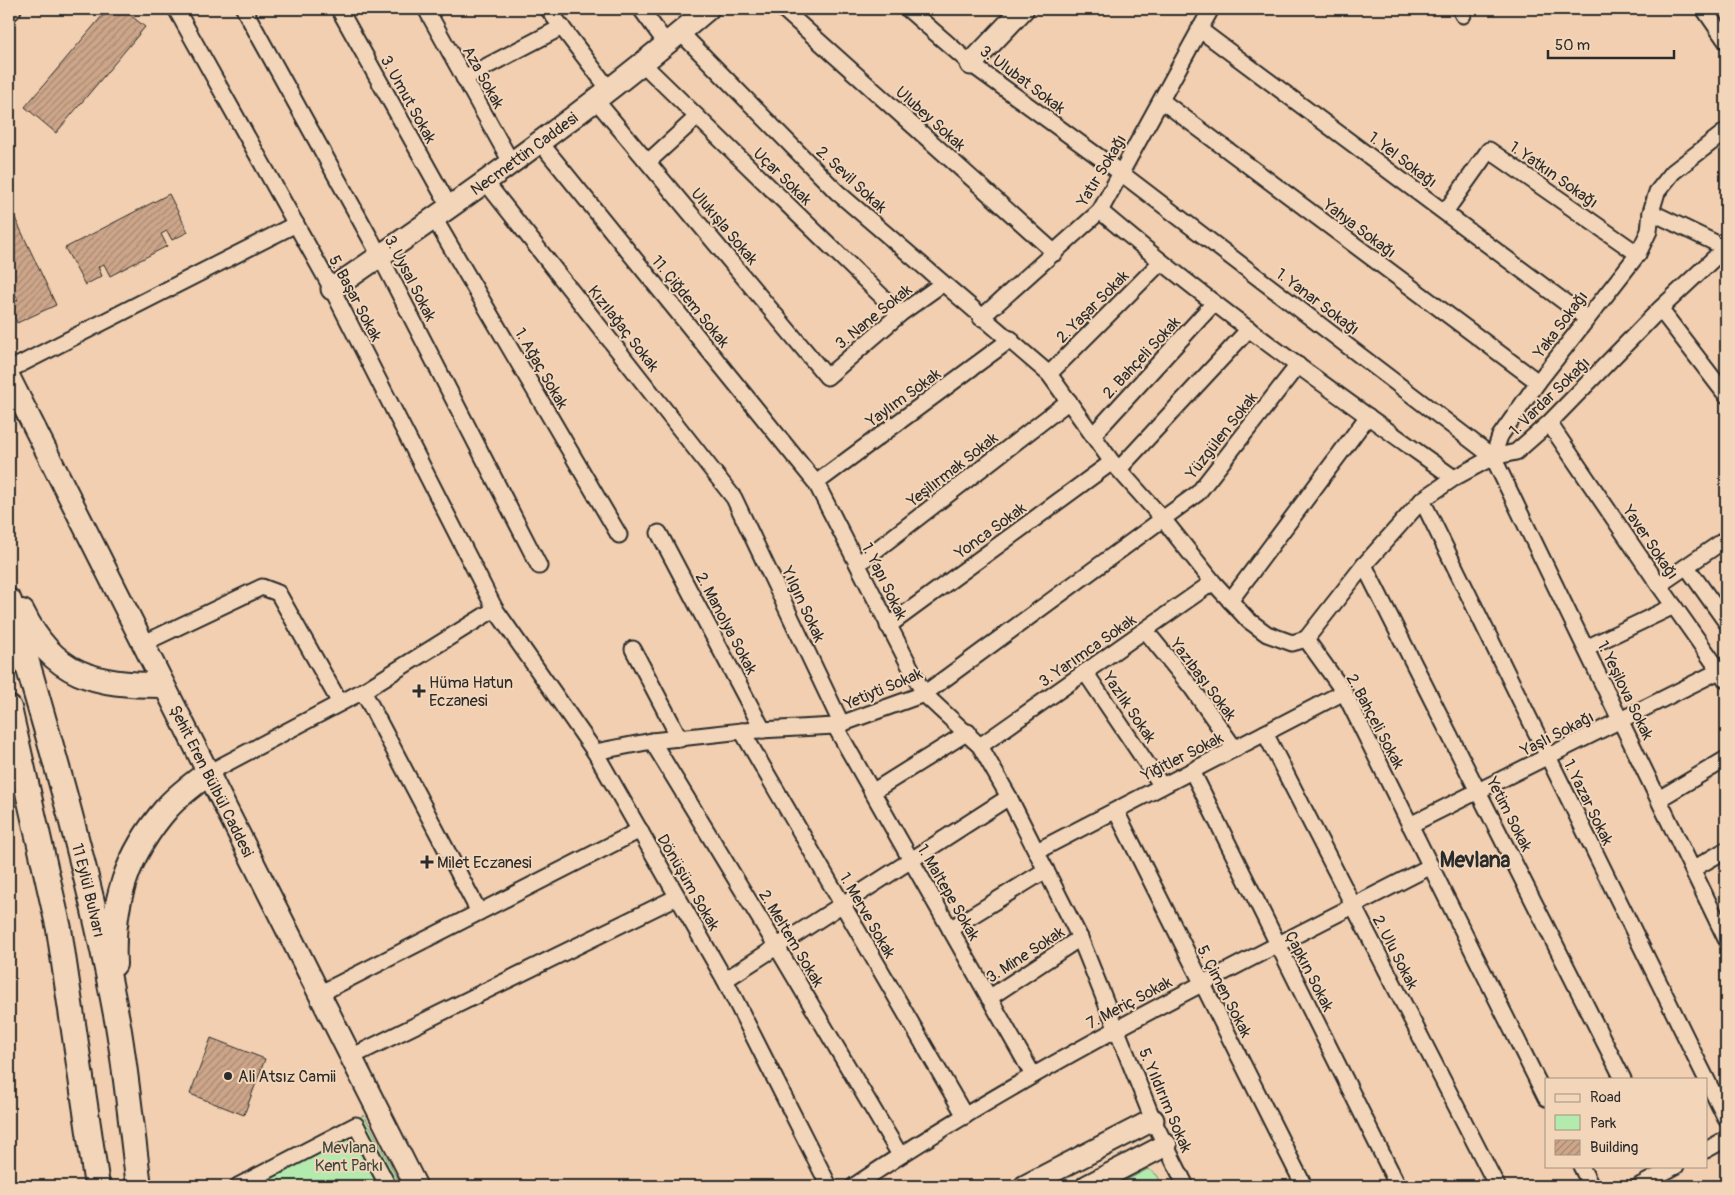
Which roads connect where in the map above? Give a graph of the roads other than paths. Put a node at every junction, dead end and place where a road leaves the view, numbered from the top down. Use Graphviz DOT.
graph roads {
  1 [pos="176,9"];
  2 [pos="244,9"];
  3 [pos="339,9"];
  4 [pos="426,9"];
  5 [pos="548,9"];
  6 [pos="642,9"];
  7 [pos="708,9"];
  8 [pos="783,9"];
  9 [pos="908,9"];
  10 [pos="1023,9"];
  11 [pos="1211,9"];
  12 [pos="1704,9"];
  13 [pos="562,27"];
  14 [pos="1200,29"];
  15 [pos="673,38"];
  16 [pos="1726,41"];
  17 [pos="642,63"];
  18 [pos="971,64"];
  19 [pos="464,78"];
  20 [pos="601,93"];
  21 [pos="1162,101"];
  22 [pos="697,117"];
  23 [pos="1726,131"];
  24 [pos="539,141"];
  25 [pos="649,161"];
  26 [pos="511,162"];
  27 [pos="1121,174"];
  28 [pos="485,181"];
  29 [pos="1100,211"];
  30 [pos="442,212"];
  31 [pos="1445,212"];
  32 [pos="1651,212"];
  33 [pos="296,224"];
  34 [pos="1726,248"];
  35 [pos="1055,253"];
  36 [pos="1638,254"];
  37 [pos="380,256"];
  38 [pos="1160,262"];
  39 [pos="942,284"];
  40 [pos="332,290"];
  41 [pos="1214,303"];
  42 [pos="1660,309"];
  43 [pos="900,314"];
  44 [pos="981,318"];
  45 [pos="1586,318"];
  46 [pos="1249,329"];
  47 [pos="1011,339"];
  48 [pos="1298,365"];
  49 [pos="9,370"];
  50 [pos="1049,374"];
  51 [pos="827,377"];
  52 [pos="9,378"];
  53 [pos="1538,382"];
  54 [pos="1726,395"];
  55 [pos="1068,401"];
  56 [pos="1368,416"];
  57 [pos="1549,423"];
  58 [pos="1093,435"];
  59 [pos="1493,457"];
  60 [pos="1115,465"];
  61 [pos="1454,478"];
  62 [pos="816,483"];
  63 [pos="734,498"];
  64 [pos="1422,500"];
  65 [pos="1163,519"];
  66 [pos="659,533"];
  67 [pos="619,535"];
  68 [pos="1726,539"];
  69 [pos="858,564"];
  70 [pos="1364,565"];
  71 [pos="539,566"];
  72 [pos="1687,567"];
  73 [pos="1213,582"];
  74 [pos="1659,585"];
  75 [pos="9,586"];
  76 [pos="9,601"];
  77 [pos="1230,602"];
  78 [pos="1674,606"];
  79 [pos="495,610"];
  80 [pos="1726,622"];
  81 [pos="888,626"];
  82 [pos="1145,630"];
  83 [pos="1306,639"];
  84 [pos="142,644"];
  85 [pos="1586,648"];
  86 [pos="633,649"];
  87 [pos="1085,672"];
  88 [pos="1723,676"];
  89 [pos="162,685"];
  90 [pos="363,690"];
  91 [pos="1344,692"];
  92 [pos="924,694"];
  93 [pos="340,703"];
  94 [pos="9,708"];
  95 [pos="1621,720"];
  96 [pos="838,725"];
  97 [pos="763,730"];
  98 [pos="742,732"];
  99 [pos="968,732"];
  100 [pos="1265,733"];
  101 [pos="680,739"];
  102 [pos="652,741"];
  103 [pos="980,746"];
  104 [pos="1235,749"];
  105 [pos="595,752"];
  106 [pos="1547,757"];
  107 [pos="1726,759"];
  108 [pos="1192,771"];
  109 [pos="208,773"];
  110 [pos="1162,786"];
  111 [pos="1479,791"];
  112 [pos="872,792"];
  113 [pos="1009,796"];
  114 [pos="1659,799"];
  115 [pos="1116,811"];
  116 [pos="1410,825"];
  117 [pos="640,830"];
  118 [pos="1726,850"];
  119 [pos="1037,851"];
  120 [pos="911,860"];
  121 [pos="1430,866"];
  122 [pos="1693,869"];
  123 [pos="1046,870"];
  124 [pos="678,897"];
  125 [pos="842,905"];
  126 [pos="1353,906"];
  127 [pos="479,912"];
  128 [pos="950,929"];
  129 [pos="1080,938"];
  130 [pos="1726,939"];
  131 [pos="1277,945"];
  132 [pos="777,947"];
  133 [pos="725,980"];
  134 [pos="1202,984"];
  135 [pos="319,994"];
  136 [pos="989,998"];
  137 [pos="118,1026"];
  138 [pos="1117,1028"];
  139 [pos="351,1057"];
  140 [pos="1033,1075"];
  141 [pos="1622,1078"];
  142 [pos="1706,1078"];
  143 [pos="1708,1082"];
  144 [pos="1545,1096"];
  145 [pos="965,1116"];
  146 [pos="1726,1118"];
  147 [pos="1153,1120"];
  148 [pos="1726,1139"];
  149 [pos="1166,1145"];
  150 [pos="1708,1149"];
  151 [pos="900,1156"];
  152 [pos="1581,1168"];
  153 [pos="1671,1168"];
  154 [pos="97,1186"];
  155 [pos="140,1186"];
  156 [pos="238,1186"];
  157 [pos="388,1186"];
  158 [pos="416,1186"];
  159 [pos="829,1186"];
  160 [pos="854,1186"];
  161 [pos="1025,1186"];
  162 [pos="1087,1186"];
  163 [pos="1186,1186"];
  164 [pos="1304,1186"];
  165 [pos="1398,1186"];
  166 [pos="1497,1186"];
  167 [pos="1590,1186"];
  168 [pos="1639,1186"];
  1 -- 33 [label="street, 5. Başar Sokak"];
  2 -- 37 [label="street, 3. Uysal Sokak"];
  3 -- 30 [label="street, 3. Umut Sokak"];
  4 -- 19 [label="street, Aza Sokak"];
  5 -- 13 [label="street, Ulukışla Sokak"];
  6 -- 15 [label="street, 2. Sevil Sokak"];
  7 -- 15 [label="main road, Necmettin Caddesi"];
  8 -- 35 [label="street, Ulubey Sokak"];
  9 -- 18 [label="street, 3. Ulubat Sokak"];
  10 -- 18 [label="main road"];
  11 -- 14 [label="street, Yatır Sokağı"];
  12 -- 16 [label="street"];
  13 -- 19 [label="street"];
  13 -- 20 [label="street, Ulukışla Sokak"];
  14 -- 21 [label="street, Yatır Sokağı"];
  14 -- 31 [label="street, 1. Yel Sokağı"];
  15 -- 17 [label="main road, Necmettin Caddesi"];
  15 -- 39 [label="street, 2. Sevil Sokak"];
  17 -- 20 [label="main road, Necmettin Caddesi"];
  17 -- 22 [label="street, Uçar Sokak"];
  18 -- 27 [label="street, 3. Ulubat Sokak"];
  19 -- 26 [label="street, Aza Sokak"];
  20 -- 24 [label="main road, Necmettin Caddesi"];
  20 -- 25 [label="street, Ulukışla Sokak"];
  21 -- 27 [label="street, Yatır Sokağı"];
  21 -- 53 [label="street, Yahya Sokağı"];
  22 -- 25 [label="street"];
  22 -- 43 [label="street, Uçar Sokak"];
  23 -- 32 [label="street, Yaka Sokağı"];
  24 -- 26 [label="main road, Necmettin Caddesi"];
  24 -- 62 [label="street, 11. Çiğdem Sokak"];
  25 -- 51 [label="street, Ulukışla Sokak"];
  26 -- 28 [label="main road, Necmettin Caddesi"];
  27 -- 29 [label="street, Yatır Sokağı"];
  27 -- 59 [label="street, 1. Yanar Sokağı"];
  28 -- 30 [label="main road, Necmettin Caddesi"];
  28 -- 63 [label="street, Kızılağaç Sokak"];
  29 -- 35 [label="street, Yatır Sokağı"];
  29 -- 38 [label="street"];
  30 -- 37 [label="main road, Necmettin Caddesi"];
  30 -- 67 [label="street, 1. Ağaç Sokak"];
  31 -- 36 [label="street, 1. Yatkın Sokağı"];
  31 -- 45 [label="street, 1. Yel Sokağı"];
  32 -- 34 [label="street"];
  32 -- 36 [label="street, Yaka Sokağı"];
  33 -- 40 [label="street, 5. Başar Sokak"];
  33 -- 49 [label="street"];
  34 -- 42 [label="street, 1. Vardar Sokağı"];
  35 -- 44 [label="street, Yatır Sokağı"];
  36 -- 45 [label="street, Yaka Sokağı"];
  37 -- 40 [label="main road, Necmettin Caddesi"];
  37 -- 71 [label="street, 3. Uysal Sokak"];
  38 -- 41 [label="street"];
  38 -- 50 [label="street, 2. Yaşar Sokak"];
  39 -- 43 [label="street, 3. Nane Sokak"];
  39 -- 44 [label="street, 2. Sevil Sokak"];
  40 -- 79 [label="street, 5. Başar Sokak"];
  41 -- 46 [label="street"];
  41 -- 58 [label="street, 2. Bahçeli Sokak"];
  42 -- 54 [label="street"];
  42 -- 57 [label="street, 1. Vardar Sokağı"];
  43 -- 51 [label="street, 3. Nane Sokak"];
  44 -- 47 [label="street, 2. Sevil Sokak"];
  45 -- 53 [label="street, Yaka Sokağı"];
  46 -- 48 [label="street"];
  46 -- 60 [label="street, Yonca Sokak"];
  47 -- 50 [label="street"];
  47 -- 62 [label="street, Yaylım Sokak"];
  48 -- 56 [label="street"];
  48 -- 65 [label="street, Yüzgülen Sokak"];
  50 -- 55 [label="street"];
  52 -- 84 [label="main road, Şehit Eren Bülbül Caddesi"];
  53 -- 59 [label="street, Yaka Sokağı"];
  55 -- 58 [label="street"];
  55 -- 69 [label="street, Yeşilırmak Sokak"];
  56 -- 61 [label="street"];
  56 -- 77 [label="street"];
  57 -- 59 [label="street, 1. Vardar Sokağı"];
  57 -- 74 [label="street, Yaver Sokağı"];
  58 -- 60 [label="street"];
  59 -- 61 [label="street, 1. Vardar Sokağı"];
  59 -- 85 [label="street, 1. Yeşilova Sokak"];
  60 -- 65 [label="street"];
  60 -- 81 [label="street, Yonca Sokak"];
  61 -- 64 [label="street, 1. Vardar Sokağı"];
  62 -- 69 [label="street, 1. Yapı Sokak"];
  63 -- 96 [label="street, Yılgın Sokak"];
  64 -- 70 [label="street, 1. Vardar Sokağı"];
  64 -- 106 [label="street, 1. Yazar Sokak"];
  65 -- 73 [label="street"];
  65 -- 92 [label="street, Yetiyti Sokak"];
  66 -- 97 [label="street, 2. Manolya Sokak"];
  68 -- 72 [label="street"];
  69 -- 81 [label="street, 1. Yapı Sokak"];
  70 -- 83 [label="street, 1. Vardar Sokağı"];
  70 -- 111 [label="street, Yetim Sokak"];
  72 -- 74 [label="street"];
  72 -- 80 [label="street"];
  73 -- 77 [label="street"];
  73 -- 82 [label="street, 3. Yarımca Sokak"];
  74 -- 78 [label="street, Yaver Sokağı"];
  75 -- 89 [label="main road"];
  76 -- 137 [label="main road, 11 Eylül Bulvarı"];
  77 -- 83 [label="street"];
  78 -- 85 [label="street"];
  78 -- 88 [label="street, Yaver Sokağı"];
  79 -- 90 [label="street"];
  79 -- 105 [label="street, Dönüşüm Sokak"];
  81 -- 92 [label="street, 1. Yapı Sokak"];
  82 -- 87 [label="street, 3. Yarımca Sokak"];
  82 -- 104 [label="street, Yazıbaşı Sokak"];
  83 -- 91 [label="street, 2. Bahçeli Sokak"];
  84 -- 89 [label="main road, Şehit Eren Bülbül Caddesi"];
  84 -- 93 [label="street"];
  85 -- 95 [label="street, 1. Yeşilova Sokak"];
  86 -- 101 [label="street"];
  87 -- 103 [label="street, 3. Yarımca Sokak"];
  87 -- 110 [label="street, Yazlık Sokak"];
  88 -- 95 [label="street, Yaşlı Sokağı"];
  89 -- 109 [label="main road, Şehit Eren Bülbül Caddesi"];
  90 -- 93 [label="street"];
  90 -- 127 [label="street"];
  91 -- 100 [label="street, Yiğitler Sokak"];
  91 -- 116 [label="street, 2. Bahçeli Sokak"];
  92 -- 96 [label="street, Yetiyti Sokak"];
  92 -- 99 [label="street, 5. Yıldırım Sokak"];
  93 -- 109 [label="street"];
  94 -- 154 [label="main road"];
  95 -- 106 [label="street, Yaşlı Sokağı"];
  95 -- 114 [label="street, 1. Yeşilova Sokak"];
  96 -- 97 [label="street, Yetiyti Sokak"];
  96 -- 112 [label="street, 1. Maltepe Sokak"];
  97 -- 98 [label="street, Yetiyti Sokak"];
  98 -- 101 [label="street, Yetiyti Sokak"];
  98 -- 125 [label="street, 1. Merve Sokak"];
  99 -- 103 [label="street, 5. Yıldırım Sokak"];
  99 -- 112 [label="street"];
  100 -- 104 [label="street, Yiğitler Sokak"];
  100 -- 126 [label="street, 2. Ulu Sokak"];
  101 -- 102 [label="street, Yetiyti Sokak"];
  102 -- 105 [label="street, Yetiyti Sokak"];
  102 -- 132 [label="street, 2. Meltem Sokak"];
  103 -- 113 [label="street, 5. Yıldırım Sokak"];
  104 -- 108 [label="street, Yiğitler Sokak"];
  105 -- 117 [label="street, Dönüşüm Sokak"];
  106 -- 111 [label="street, Yaşlı Sokağı"];
  106 -- 142 [label="street, 1. Yazar Sokak"];
  107 -- 114 [label="street"];
  108 -- 110 [label="street, Yiğitler Sokak"];
  108 -- 131 [label="street, Çapkın Sokak"];
  109 -- 135 [label="main road, Şehit Eren Bülbül Caddesi"];
  109 -- 137 [label="main road"];
  110 -- 115 [label="street, Yiğitler Sokak"];
  111 -- 116 [label="street, Yaşlı Sokağı"];
  111 -- 141 [label="street, Yetim Sokak"];
  112 -- 120 [label="street, 1. Maltepe Sokak"];
  113 -- 119 [label="street, 5. Yıldırım Sokak"];
  113 -- 120 [label="street"];
  114 -- 122 [label="street, 1. Yeşilova Sokak"];
  115 -- 119 [label="street, Yiğitler Sokak"];
  115 -- 134 [label="street, 5. Çimen Sokak"];
  116 -- 121 [label="street, 2. Bahçeli Sokak"];
  117 -- 124 [label="street, Dönüşüm Sokak"];
  117 -- 127 [label="street"];
  118 -- 122 [label="street"];
  119 -- 123 [label="street, 5. Yıldırım Sokak"];
  120 -- 125 [label="street"];
  120 -- 128 [label="street, 1. Maltepe Sokak"];
  121 -- 126 [label="street, 7. Meriç Sokak"];
  121 -- 144 [label="street, 2. Bahçeli Sokak"];
  122 -- 130 [label="street, 1. Yeşilova Sokak"];
  123 -- 128 [label="street"];
  123 -- 129 [label="street, 5. Yıldırım Sokak"];
  124 -- 133 [label="street, Dönüşüm Sokak"];
  124 -- 139 [label="street"];
  125 -- 132 [label="street"];
  125 -- 145 [label="street, 1. Merve Sokak"];
  126 -- 131 [label="street, 7. Meriç Sokak"];
  126 -- 166 [label="street, 2. Ulu Sokak"];
  127 -- 135 [label="street"];
  128 -- 136 [label="street, 1. Maltepe Sokak"];
  129 -- 136 [label="street, 3. Mine Sokak"];
  129 -- 138 [label="street, 5. Yıldırım Sokak"];
  131 -- 134 [label="street, 7. Meriç Sokak"];
  131 -- 165 [label="street, Çapkın Sokak"];
  132 -- 133 [label="street"];
  132 -- 151 [label="street, 2. Meltem Sokak"];
  133 -- 159 [label="street, Dönüşüm Sokak"];
  134 -- 138 [label="street, 7. Meriç Sokak"];
  134 -- 164 [label="street, 5. Çimen Sokak"];
  135 -- 139 [label="main road, Şehit Eren Bülbül Caddesi"];
  136 -- 140 [label="street, 1. Maltepe Sokak"];
  137 -- 155 [label="main road, 11 Eylül Bulvarı"];
  138 -- 140 [label="street, 7. Meriç Sokak"];
  138 -- 147 [label="street, 5. Yıldırım Sokak"];
  139 -- 158 [label="main road, Şehit Eren Bülbül Caddesi"];
  140 -- 145 [label="street, 7. Meriç Sokak"];
  143 -- 146 [label="street, 1. Yazar Sokak"];
  145 -- 151 [label="street, 7. Meriç Sokak"];
  147 -- 149 [label="street, 5. Yıldırım Sokak"];
  147 -- 161 [label="main road"];
  148 -- 150 [label="street"];
  149 -- 162 [label="main road"];
  149 -- 163 [label="street, 5. Yıldırım Sokak"];
  151 -- 160 [label="street, 7. Meriç Sokak"];
  152 -- 167 [label="street"];
  153 -- 168 [label="street"];
  156 -- 157 [label="street"];
}
